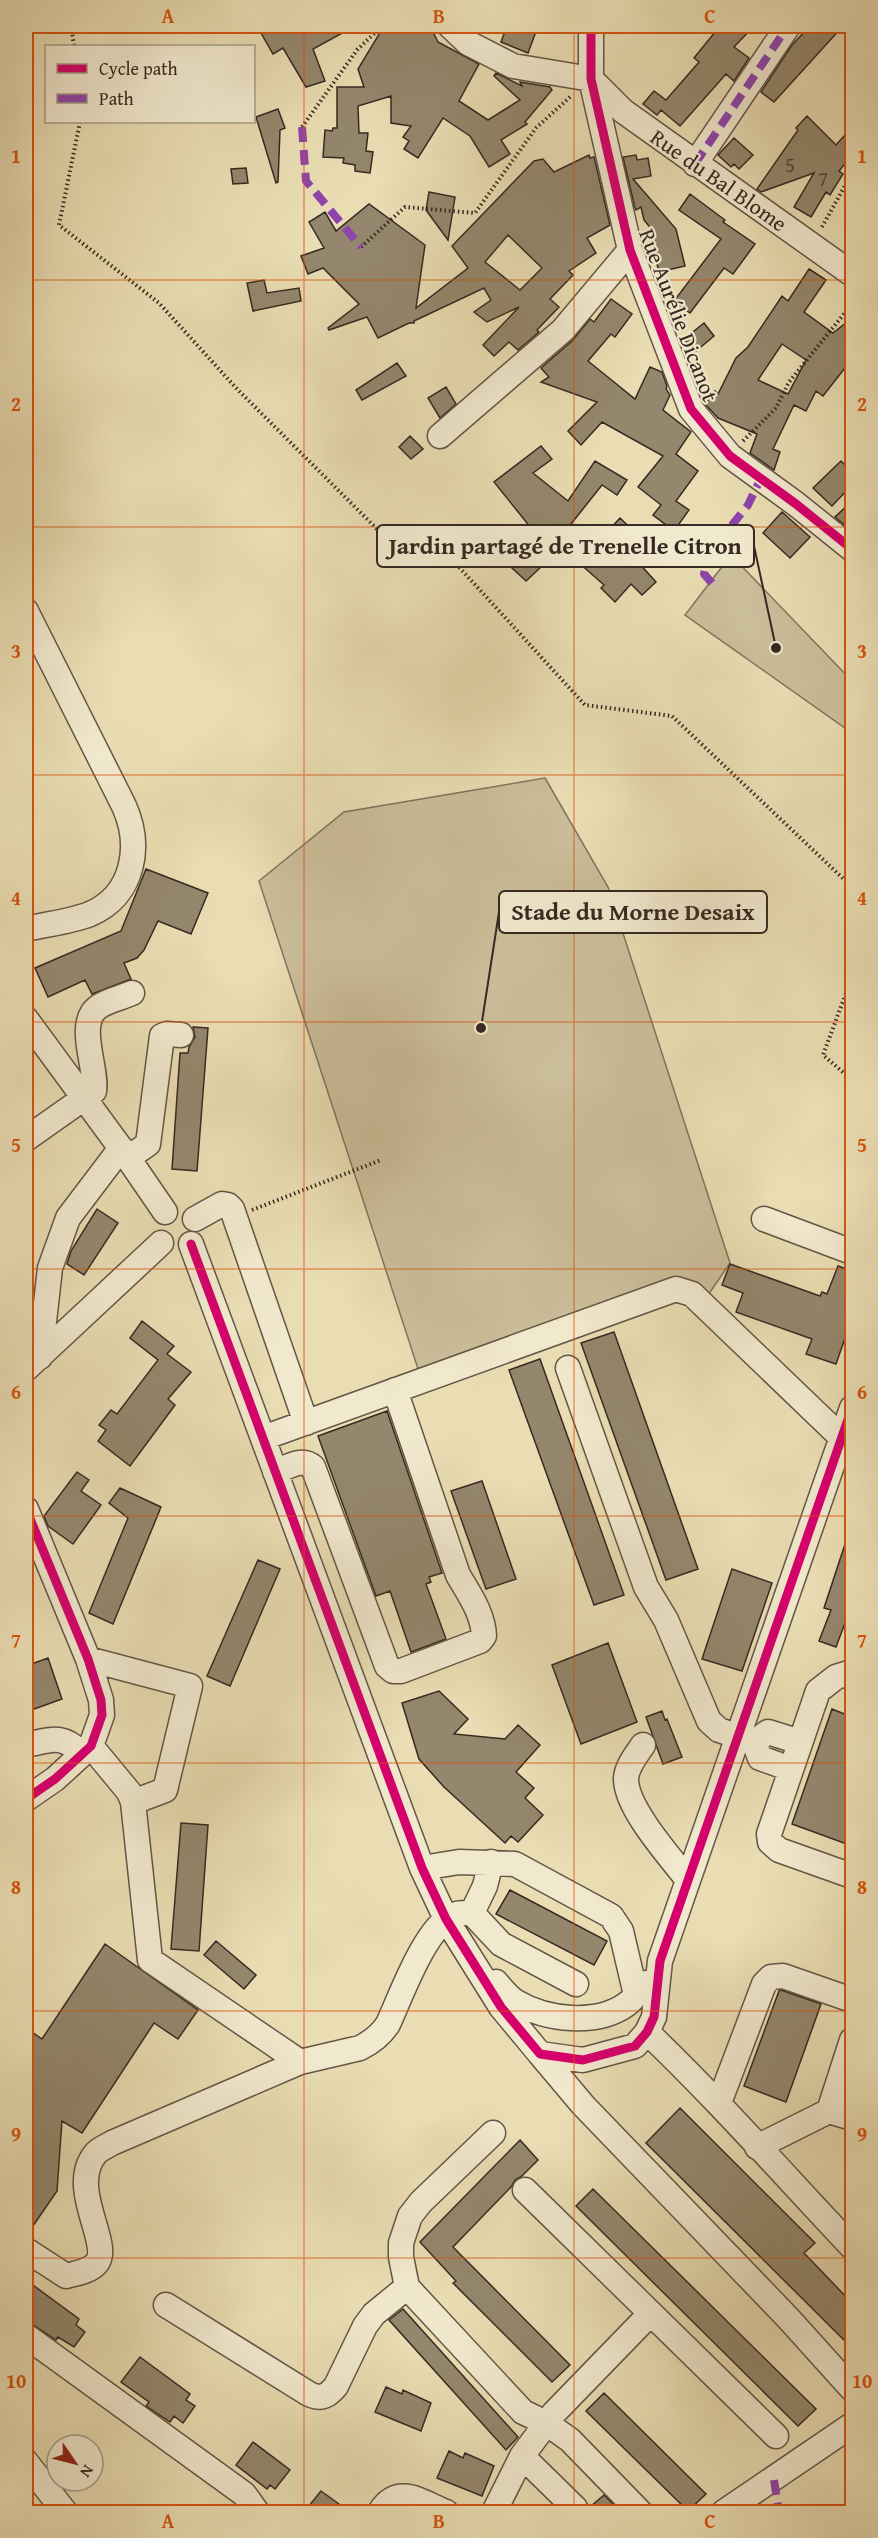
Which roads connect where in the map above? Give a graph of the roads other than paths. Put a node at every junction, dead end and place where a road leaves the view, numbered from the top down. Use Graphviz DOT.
graph roads {
  1 [pos="450,26"];
  2 [pos="591,26"];
  3 [pos="788,26"];
  4 [pos="591,79"];
  5 [pos="695,164"];
  6 [pos="630,250"];
  7 [pos="852,274"];
  8 [pos="440,436"];
  9 [pos="852,549"];
  10 [pos="26,611"];
  11 [pos="26,929"];
  12 [pos="132,993"];
  13 [pos="26,1019"];
  14 [pos="181,1035"];
  15 [pos="83,1099"];
  16 [pos="26,1138"];
  17 [pos="124,1153"];
  18 [pos="165,1212"];
  19 [pos="195,1219"];
  20 [pos="764,1219"];
  21 [pos="161,1243"];
  22 [pos="191,1244"];
  23 [pos="852,1252"];
  24 [pos="33,1363"];
  25 [pos="568,1368"];
  26 [pos="395,1390"];
  27 [pos="852,1408"];
  28 [pos="306,1423"];
  29 [pos="263,1438"];
  30 [pos="842,1438"];
  31 [pos="275,1472"];
  32 [pos="26,1509"];
  33 [pos="88,1659"];
  34 [pos="852,1671"];
  35 [pos="746,1739"];
  36 [pos="800,1742"];
  37 [pos="26,1745"];
  38 [pos="643,1745"];
  39 [pos="87,1750"];
  40 [pos="791,1769"];
  41 [pos="26,1799"];
  42 [pos="133,1802"];
  43 [pos="491,1862"];
  44 [pos="422,1868"];
  45 [pos="852,1876"];
  46 [pos="688,1880"];
  47 [pos="472,1913"];
  48 [pos="446,1919"];
  49 [pos="471,1956"];
  50 [pos="660,1961"];
  51 [pos="576,1984"];
  52 [pos="631,1999"];
  53 [pos="852,2000"];
  54 [pos="540,2013"];
  55 [pos="650,2025"];
  56 [pos="852,2040"];
  57 [pos="535,2048"];
  58 [pos="583,2060"];
  59 [pos="300,2062"];
  60 [pos="719,2103"];
  61 [pos="583,2105"];
  62 [pos="829,2111"];
  63 [pos="852,2118"];
  64 [pos="493,2133"];
  65 [pos="757,2147"];
  66 [pos="525,2190"];
  67 [pos="852,2247"];
  68 [pos="26,2250"];
  69 [pos="407,2287"];
  70 [pos="166,2305"];
  71 [pos="650,2314"];
  72 [pos="26,2337"];
  73 [pos="852,2389"];
  74 [pos="546,2423"];
  75 [pos="852,2425"];
  76 [pos="776,2436"];
  77 [pos="522,2456"];
  78 [pos="26,2462"];
  79 [pos="575,2508"];
  80 [pos="65,2512"];
  81 [pos="257,2512"];
  82 [pos="380,2512"];
  83 [pos="446,2512"];
  84 [pos="494,2512"];
  85 [pos="640,2512"];
  86 [pos="724,2512"];
  1 -- 4 [label="street"];
  2 -- 4 [label="street, Rue Aurélie Dicanot"];
  3 -- 5 [label="street"];
  4 -- 5 [label="street, Rue du Bal Blome"];
  4 -- 6 [label="street, Rue Aurélie Dicanot"];
  5 -- 7 [label="street, Rue du Bal Blome"];
  6 -- 8 [label="street"];
  6 -- 9 [label="street, Rue Aurélie Dicanot"];
  10 -- 11 [label="street"];
  12 -- 15 [label="street"];
  13 -- 15 [label="street"];
  14 -- 17 [label="street"];
  15 -- 16 [label="street"];
  15 -- 17 [label="street"];
  17 -- 18 [label="street"];
  17 -- 24 [label="street"];
  18 -- 19 [label="street"];
  18 -- 21 [label="street"];
  19 -- 22 [label="street"];
  19 -- 28 [label="street"];
  20 -- 23 [label="street"];
  21 -- 22 [label="street"];
  21 -- 24 [label="street"];
  22 -- 29 [label="street"];
  25 -- 35 [label="street"];
  26 -- 28 [label="street"];
  26 -- 30 [label="street"];
  26 -- 31 [label="street"];
  27 -- 30 [label="street"];
  28 -- 29 [label="street"];
  29 -- 31 [label="street"];
  30 -- 35 [label="street"];
  31 -- 44 [label="street"];
  32 -- 33 [label="street"];
  33 -- 39 [label="street"];
  33 -- 42 [label="street"];
  34 -- 36 [label="street"];
  35 -- 36 [label="street"];
  35 -- 40 [label="street"];
  35 -- 46 [label="street"];
  36 -- 40 [label="street"];
  37 -- 39 [label="street"];
  38 -- 46 [label="street"];
  39 -- 41 [label="street"];
  39 -- 42 [label="street"];
  40 -- 45 [label="street"];
  42 -- 59 [label="street"];
  43 -- 44 [label="street"];
  43 -- 47 [label="street"];
  43 -- 52 [label="street"];
  44 -- 48 [label="street"];
  46 -- 50 [label="street"];
  47 -- 48 [label="street"];
  47 -- 51 [label="street"];
  48 -- 49 [label="street"];
  48 -- 59 [label="street"];
  49 -- 54 [label="street"];
  49 -- 57 [label="street"];
  50 -- 52 [label="street"];
  50 -- 55 [label="street"];
  52 -- 54 [label="street"];
  52 -- 55 [label="street"];
  53 -- 60 [label="street"];
  54 -- 57 [label="street"];
  55 -- 58 [label="street"];
  55 -- 60 [label="street"];
  56 -- 62 [label="street"];
  57 -- 58 [label="street"];
  57 -- 61 [label="street"];
  58 -- 61 [label="street"];
  59 -- 68 [label="street"];
  60 -- 65 [label="street"];
  61 -- 73 [label="street"];
  62 -- 63 [label="street"];
  62 -- 65 [label="street"];
  64 -- 69 [label="street"];
  65 -- 67 [label="street"];
  66 -- 71 [label="street"];
  69 -- 70 [label="street"];
  69 -- 74 [label="street"];
  71 -- 74 [label="street"];
  71 -- 76 [label="street"];
  72 -- 81 [label="street"];
  74 -- 77 [label="street"];
  74 -- 85 [label="street"];
  75 -- 86 [label="street"];
  77 -- 79 [label="street"];
  77 -- 84 [label="street"];
  78 -- 80 [label="street"];
  82 -- 83 [label="street"];
}
